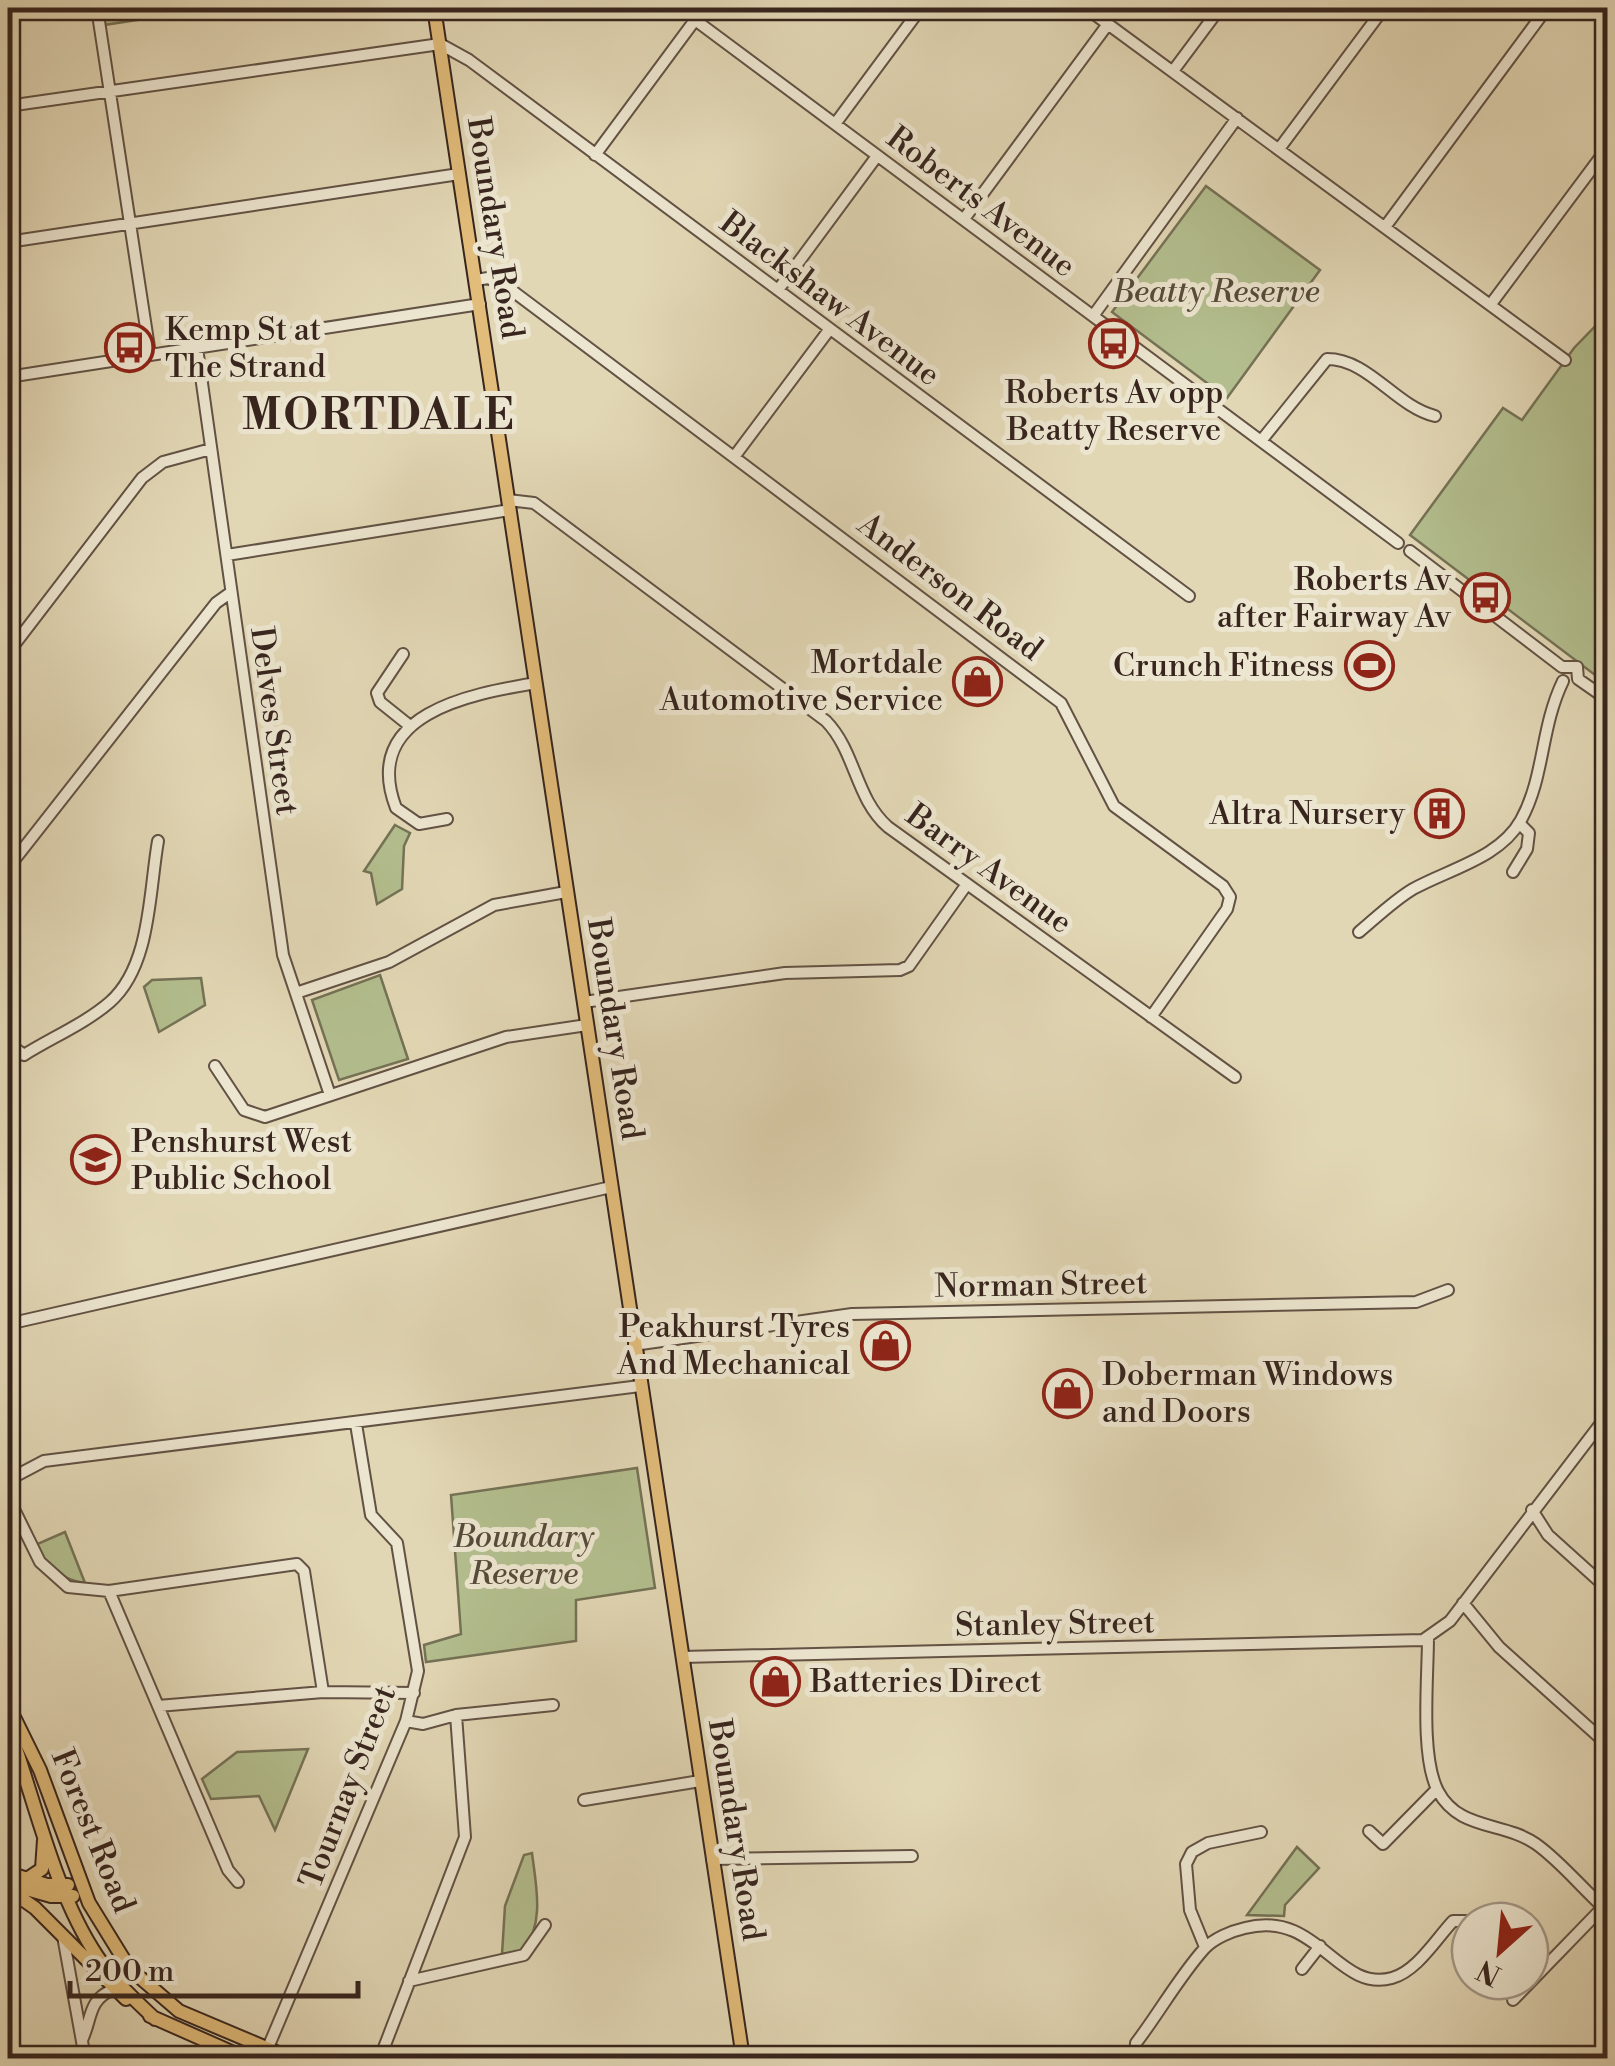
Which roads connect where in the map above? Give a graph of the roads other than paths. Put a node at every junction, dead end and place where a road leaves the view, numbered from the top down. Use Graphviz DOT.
graph roads {
  1 [pos="97,8"];
  2 [pos="434,8"];
  3 [pos="679,8"];
  4 [pos="921,8"];
  5 [pos="1086,8"];
  6 [pos="1220,8"];
  7 [pos="1384,8"];
  8 [pos="1547,8"];
  9 [pos="695,20"];
  10 [pos="1108,24"];
  11 [pos="440,44"];
  12 [pos="1173,71"];
  13 [pos="109,91"];
  14 [pos="8,106"];
  15 [pos="1237,118"];
  16 [pos="835,124"];
  17 [pos="1608,147"];
  18 [pos="1279,149"];
  19 [pos="595,155"];
  20 [pos="877,156"];
  21 [pos="459,174"];
  22 [pos="964,219"];
  23 [pos="130,224"];
  24 [pos="1385,227"];
  25 [pos="8,242"];
  26 [pos="476,280"];
  27 [pos="778,290"];
  28 [pos="480,304"];
  29 [pos="1490,304"];
  30 [pos="1093,316"];
  31 [pos="829,330"];
  32 [pos="196,348"];
  33 [pos="150,354"];
  34 [pos="1566,360"];
  35 [pos="8,377"];
  36 [pos="1434,416"];
  37 [pos="1261,441"];
  38 [pos="211,449"];
  39 [pos="734,457"];
  40 [pos="509,505"];
  41 [pos="227,556"];
  42 [pos="230,593"];
  43 [pos="1189,596"];
  44 [pos="8,653"];
  45 [pos="403,654"];
  46 [pos="1562,667"];
  47 [pos="1578,679"];
  48 [pos="1563,681"];
  49 [pos="366,682"];
  50 [pos="536,683"];
  51 [pos="377,689"];
  52 [pos="1608,700"];
  53 [pos="410,726"];
  54 [pos="446,819"];
  55 [pos="1520,823"];
  56 [pos="158,841"];
  57 [pos="8,868"];
  58 [pos="1514,872"];
  59 [pos="967,884"];
  60 [pos="566,892"];
  61 [pos="1358,932"];
  62 [pos="296,993"];
  63 [pos="584,1002"];
  64 [pos="1151,1017"];
  65 [pos="587,1025"];
  66 [pos="8,1042"];
  67 [pos="215,1066"];
  68 [pos="1235,1076"];
  69 [pos="330,1095"];
  70 [pos="610,1186"];
  71 [pos="1448,1290"];
  72 [pos="8,1324"];
  73 [pos="634,1344"];
  74 [pos="640,1386"];
  75 [pos="1608,1414"];
  76 [pos="356,1424"];
  77 [pos="8,1480"];
  78 [pos="8,1497"];
  79 [pos="1532,1510"];
  80 [pos="1608,1589"];
  81 [pos="109,1591"];
  82 [pos="1463,1603"];
  83 [pos="1428,1638"];
  84 [pos="682,1657"];
  85 [pos="322,1692"];
  86 [pos="414,1693"];
  87 [pos="8,1704"];
  88 [pos="553,1705"];
  89 [pos="158,1706"];
  90 [pos="456,1715"];
  91 [pos="406,1720"];
  92 [pos="8,1724"];
  93 [pos="1608,1745"];
  94 [pos="700,1781"];
  95 [pos="1436,1789"];
  96 [pos="584,1800"];
  97 [pos="43,1824"];
  98 [pos="1369,1831"];
  99 [pos="1261,1832"];
  100 [pos="912,1856"];
  101 [pos="712,1859"];
  102 [pos="8,1873"];
  103 [pos="27,1879"];
  104 [pos="238,1882"];
  105 [pos="8,1886"];
  106 [pos="83,1889"];
  107 [pos="65,1892"];
  108 [pos="1605,1905"];
  109 [pos="545,1925"];
  110 [pos="1450,1925"];
  111 [pos="62,1936"];
  112 [pos="1320,1946"];
  113 [pos="1206,1947"];
  114 [pos="1550,1958"];
  115 [pos="1302,1969"];
  116 [pos="408,1981"];
  117 [pos="112,1990"];
  118 [pos="155,2019"];
  119 [pos="82,2040"];
  120 [pos="1608,2048"];
  121 [pos="267,2050"];
  122 [pos="86,2058"];
  123 [pos="245,2058"];
  124 [pos="290,2058"];
  125 [pos="380,2058"];
  126 [pos="744,2058"];
  127 [pos="1134,2058"];
  128 [pos="1596,2058"];
  1 -- 13 [label="street"];
  2 -- 11 [label="main road, Boundary Road"];
  3 -- 9 [label="street, Roberts Avenue"];
  4 -- 16 [label="street"];
  5 -- 10 [label="street"];
  6 -- 12 [label="street"];
  7 -- 18 [label="street"];
  8 -- 24 [label="street"];
  9 -- 16 [label="street, Roberts Avenue"];
  9 -- 19 [label="street"];
  10 -- 12 [label="street"];
  10 -- 22 [label="street"];
  11 -- 13 [label="street"];
  11 -- 19 [label="street, Blackshaw Avenue"];
  11 -- 21 [label="main road, Boundary Road"];
  12 -- 15 [label="street"];
  13 -- 14 [label="street"];
  13 -- 23 [label="street"];
  15 -- 18 [label="street"];
  15 -- 30 [label="street"];
  16 -- 20 [label="street, Roberts Avenue"];
  17 -- 29 [label="street"];
  18 -- 24 [label="street"];
  19 -- 27 [label="street, Blackshaw Avenue"];
  20 -- 22 [label="street, Roberts Avenue"];
  20 -- 27 [label="street"];
  21 -- 23 [label="street"];
  21 -- 26 [label="main road, Boundary Road"];
  22 -- 30 [label="street, Roberts Avenue"];
  23 -- 25 [label="street"];
  23 -- 33 [label="street"];
  24 -- 29 [label="street"];
  26 -- 28 [label="main road, Boundary Road"];
  26 -- 39 [label="street, Anderson Road"];
  27 -- 31 [label="street, Blackshaw Avenue"];
  28 -- 32 [label="street"];
  28 -- 40 [label="main road, Boundary Road"];
  29 -- 34 [label="street"];
  30 -- 37 [label="street, Roberts Avenue"];
  31 -- 39 [label="street"];
  31 -- 43 [label="street, Blackshaw Avenue"];
  32 -- 33 [label="street"];
  32 -- 38 [label="street, Delves Street"];
  33 -- 35 [label="street"];
  36 -- 37 [label="street"];
  37 -- 46 [label="street, Roberts Avenue"];
  38 -- 41 [label="street, Delves Street"];
  38 -- 44 [label="street"];
  39 -- 64 [label="street, Anderson Road"];
  40 -- 41 [label="street"];
  40 -- 50 [label="main road, Boundary Road"];
  40 -- 59 [label="street, Barry Avenue"];
  41 -- 42 [label="street, Delves Street"];
  42 -- 57 [label="street"];
  42 -- 62 [label="street, Delves Street"];
  45 -- 51 [label="street"];
  46 -- 47 [label="street"];
  46 -- 48 [label="street"];
  47 -- 48 [label="street"];
  47 -- 52 [label="street"];
  48 -- 55 [label="street"];
  49 -- 51 [label="street"];
  50 -- 53 [label="street"];
  50 -- 60 [label="main road, Boundary Road"];
  51 -- 53 [label="street"];
  53 -- 54 [label="street"];
  55 -- 58 [label="street"];
  55 -- 61 [label="street"];
  56 -- 66 [label="street"];
  59 -- 63 [label="street"];
  59 -- 64 [label="street, Barry Avenue"];
  60 -- 62 [label="street"];
  60 -- 63 [label="main road, Boundary Road"];
  62 -- 69 [label="street, Delves Street"];
  63 -- 65 [label="main road, Boundary Road"];
  64 -- 68 [label="street, Barry Avenue"];
  65 -- 69 [label="street"];
  65 -- 70 [label="main road, Boundary Road"];
  67 -- 69 [label="street"];
  70 -- 72 [label="street"];
  70 -- 73 [label="main road, Boundary Road"];
  71 -- 73 [label="street, Norman Street"];
  73 -- 74 [label="main road, Boundary Road"];
  74 -- 76 [label="street"];
  74 -- 84 [label="main road, Boundary Road"];
  75 -- 79 [label="street"];
  76 -- 77 [label="street"];
  76 -- 86 [label="street, Tournay Street"];
  78 -- 81 [label="street"];
  79 -- 80 [label="street"];
  79 -- 82 [label="street"];
  81 -- 85 [label="street"];
  81 -- 89 [label="street"];
  82 -- 83 [label="street"];
  82 -- 93 [label="street"];
  83 -- 84 [label="street, Stanley Street"];
  83 -- 95 [label="street"];
  84 -- 94 [label="main road, Boundary Road"];
  85 -- 86 [label="street"];
  85 -- 89 [label="street"];
  86 -- 91 [label="street, Tournay Street"];
  87 -- 106 [label="main road, Forest Road"];
  88 -- 90 [label="street"];
  89 -- 104 [label="street"];
  90 -- 91 [label="street"];
  90 -- 116 [label="street"];
  91 -- 121 [label="street, Tournay Street"];
  92 -- 97 [label="main road, Forest Road"];
  94 -- 96 [label="street"];
  94 -- 101 [label="main road, Boundary Road"];
  95 -- 98 [label="street"];
  95 -- 108 [label="street"];
  97 -- 103 [label="main road"];
  97 -- 107 [label="main road, Forest Road"];
  99 -- 113 [label="street"];
  100 -- 101 [label="street"];
  101 -- 126 [label="main road, Boundary Road"];
  102 -- 103 [label="main road"];
  103 -- 107 [label="main road"];
  105 -- 107 [label="main road"];
  105 -- 111 [label="main road, Forest Road"];
  106 -- 107 [label="main road"];
  106 -- 121 [label="main road, Forest Road"];
  107 -- 118 [label="main road, Forest Road"];
  108 -- 114 [label="street"];
  109 -- 116 [label="street"];
  110 -- 112 [label="street"];
  111 -- 117 [label="main road, Forest Road"];
  111 -- 119 [label="street"];
  112 -- 113 [label="street"];
  112 -- 115 [label="street"];
  113 -- 127 [label="street"];
  116 -- 125 [label="street"];
  117 -- 118 [label="main road, Forest Road"];
  117 -- 119 [label="street"];
  118 -- 123 [label="main road, Forest Road"];
  119 -- 122 [label="street"];
  120 -- 128 [label="main road"];
  121 -- 124 [label="main road, Forest Road"];
}
